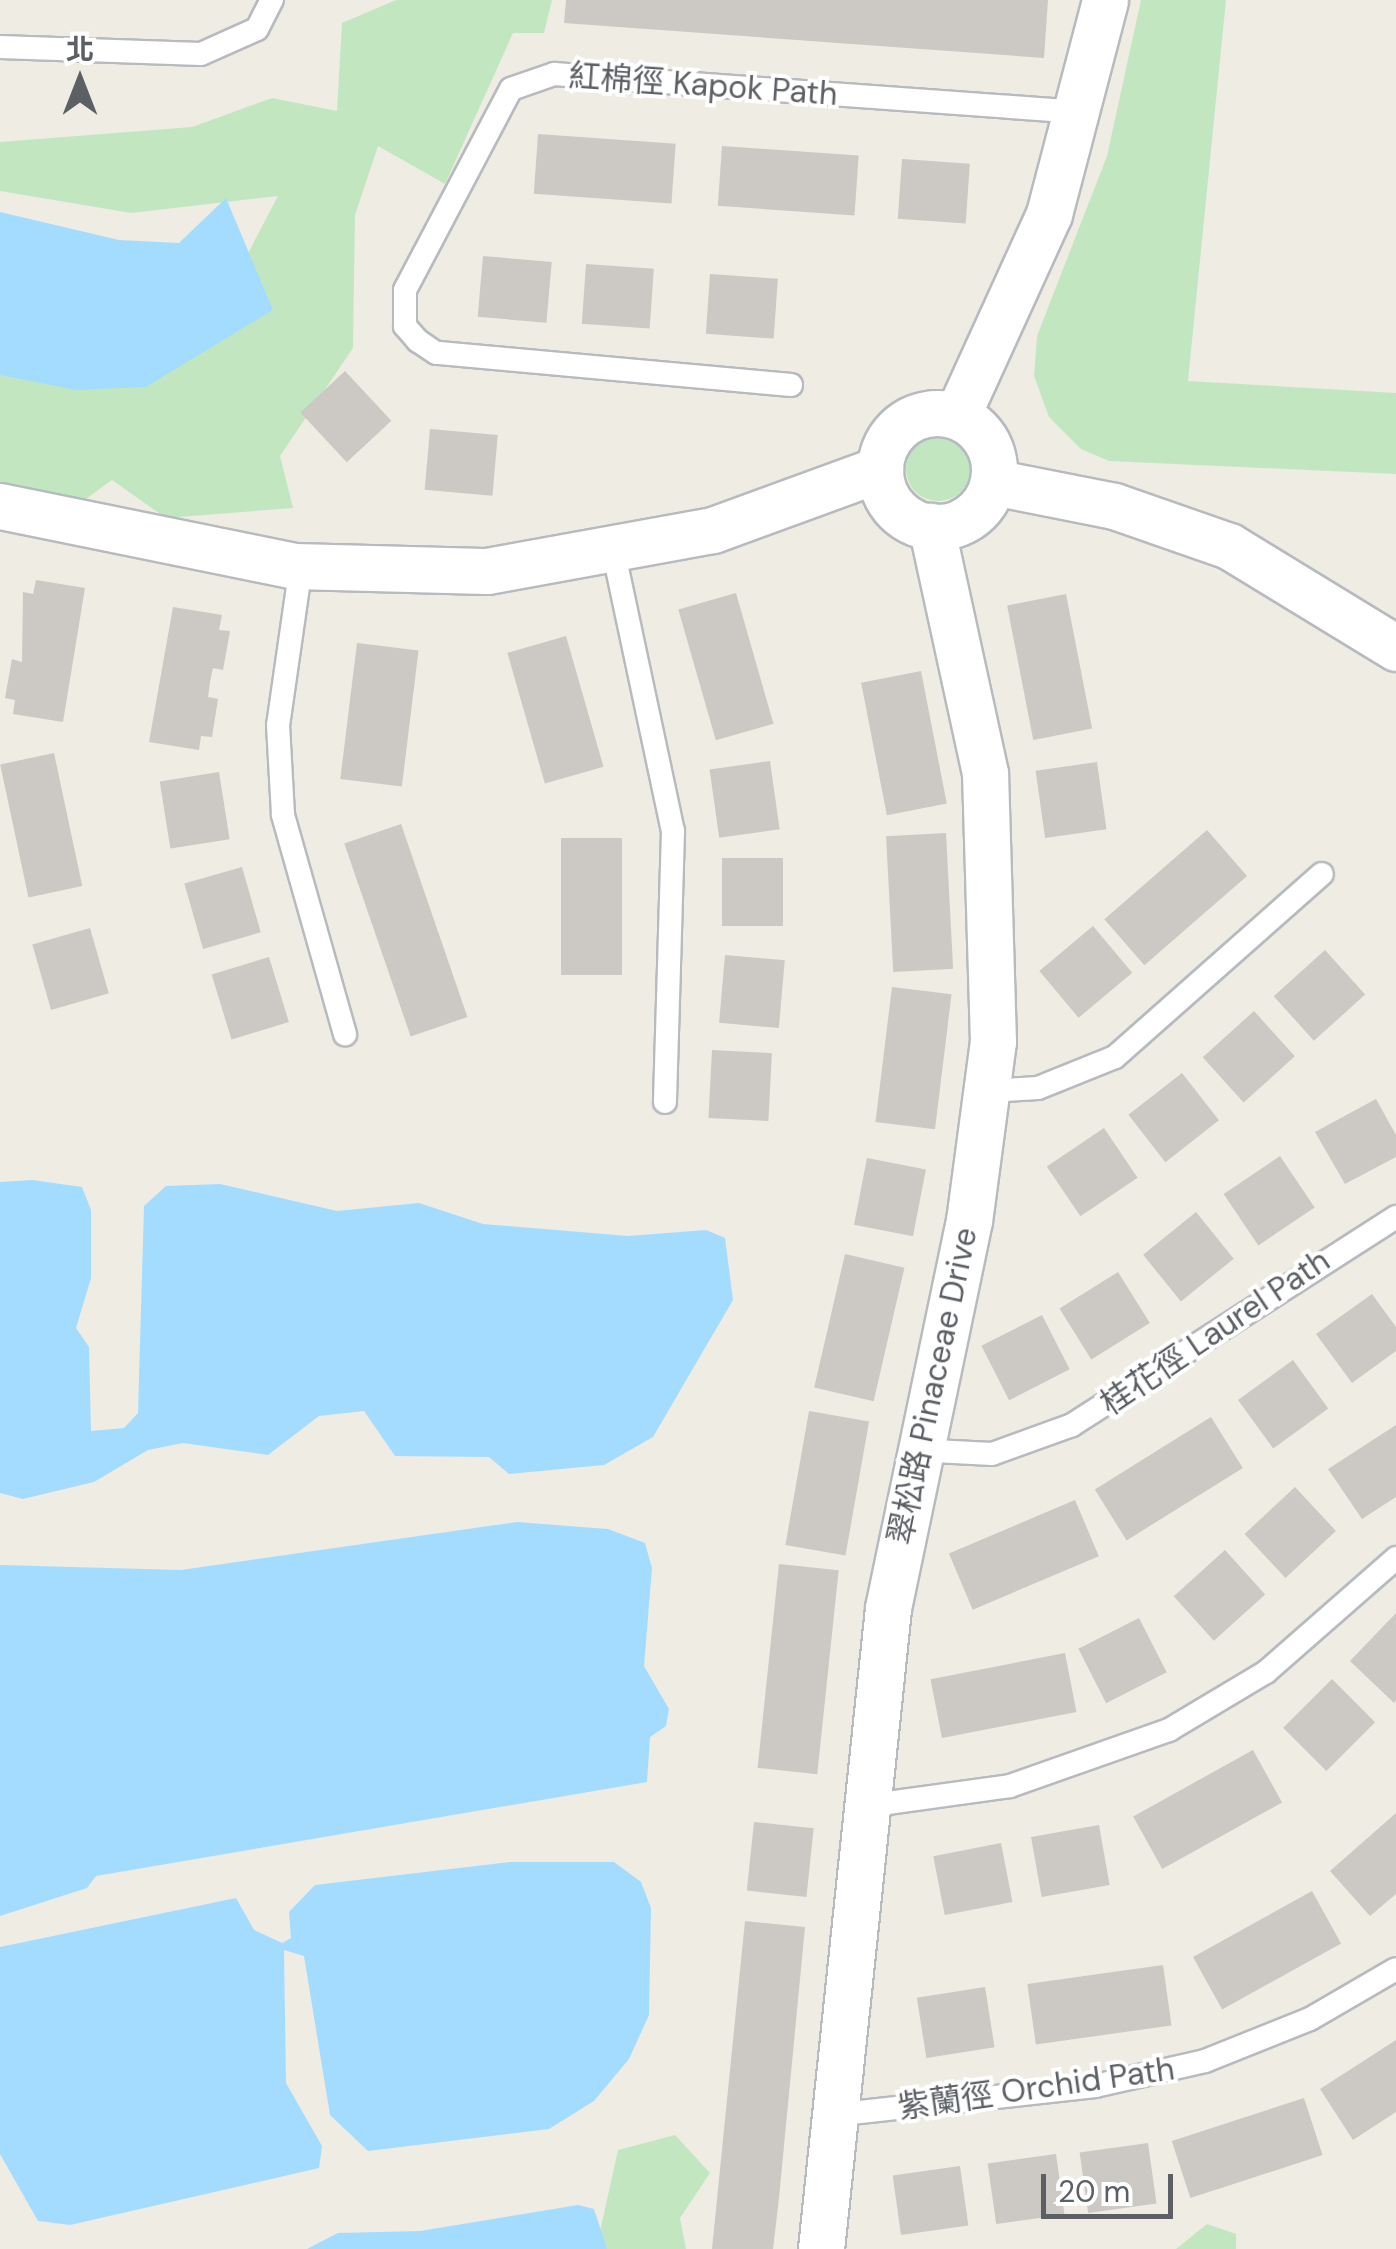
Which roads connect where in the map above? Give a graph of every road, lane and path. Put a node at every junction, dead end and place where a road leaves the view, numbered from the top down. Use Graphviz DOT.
graph roads {
  1 [pos="272,0"];
  2 [pos="1105,0"];
  3 [pos="0,46"];
  4 [pos="1080,112"];
  5 [pos="791,385"];
  6 [pos="957,416"];
  7 [pos="880,470"];
  8 [pos="993,482"];
  9 [pos="0,506"];
  10 [pos="931,526"];
  11 [pos="614,554"];
  12 [pos="301,566"];
  13 [pos="1396,648"];
  14 [pos="1322,874"];
  15 [pos="345,1034"];
  16 [pos="988,1091"];
  17 [pos="665,1102"];
  18 [pos="1396,1217"];
  19 [pos="915,1450"];
  20 [pos="1396,1558"];
  21 [pos="866,1806"];
  22 [pos="1396,1968"];
  23 [pos="833,2115"];
  24 [pos="822,2249"];
  1 -- 3 [label="lane"];
  2 -- 4 [label="street"];
  4 -- 5 [label="lane, 紅棉徑 Kapok Path"];
  4 -- 6 [label="street"];
  6 -- 7 [label="street"];
  6 -- 8 [label="street"];
  7 -- 10 [label="street"];
  7 -- 11 [label="street"];
  8 -- 10 [label="street"];
  8 -- 13 [label="street"];
  9 -- 12 [label="street"];
  10 -- 16 [label="street, 翠松路 Pinaceae Drive"];
  11 -- 12 [label="street"];
  11 -- 17 [label="lane"];
  12 -- 15 [label="lane"];
  14 -- 16 [label="lane"];
  16 -- 19 [label="street, 翠松路 Pinaceae Drive"];
  18 -- 19 [label="lane, 桂花徑 Laurel Path"];
  19 -- 21 [label="street, 翠松路 Pinaceae Drive"];
  20 -- 21 [label="lane"];
  21 -- 23 [label="street, 翠松路 Pinaceae Drive"];
  22 -- 23 [label="lane, 紫蘭徑 Orchid Path"];
  23 -- 24 [label="street, 翠松路 Pinaceae Drive"];
}
